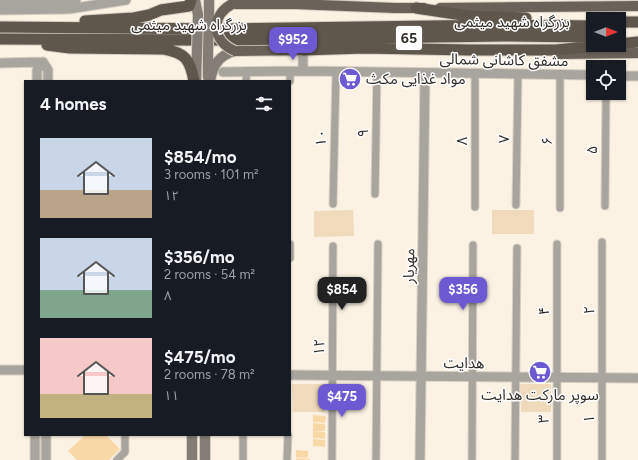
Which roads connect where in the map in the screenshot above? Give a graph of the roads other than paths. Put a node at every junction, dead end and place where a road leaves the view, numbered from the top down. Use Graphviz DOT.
graph roads {
  1 [pos="76,0"];
  2 [pos="126,0"];
  3 [pos="192,0"];
  4 [pos="195,0"];
  5 [pos="285,0"];
  6 [pos="0,1"];
  7 [pos="41,1"];
  8 [pos="211,1"];
  9 [pos="599,3"];
  10 [pos="295,4"];
  11 [pos="638,6"];
  12 [pos="416,8"];
  13 [pos="0,10"];
  14 [pos="586,21"];
  15 [pos="626,22"];
  16 [pos="638,22"];
  17 [pos="586,26"];
  18 [pos="626,26"];
  19 [pos="638,26"];
  20 [pos="1,27"];
  21 [pos="586,37"];
  22 [pos="626,38"];
  23 [pos="638,38"];
  24 [pos="1,39"];
  25 [pos="638,42"];
  26 [pos="626,43"];
  27 [pos="586,47"];
  28 [pos="303,50"];
  29 [pos="236,51"];
  30 [pos="638,53"];
  31 [pos="43,62"];
  32 [pos="0,63"];
  33 [pos="247,71"];
  34 [pos="303,71"];
  35 [pos="223,72"];
  36 [pos="336,72"];
  37 [pos="377,72"];
  38 [pos="425,73"];
  39 [pos="475,74"];
  40 [pos="518,74"];
  41 [pos="560,75"];
  42 [pos="586,75"];
  43 [pos="290,76"];
  44 [pos="626,76"];
  45 [pos="638,76"];
  46 [pos="37,80"];
  47 [pos="48,80"];
  48 [pos="195,80"];
  49 [pos="195,80"];
  50 [pos="209,80"];
  51 [pos="209,80"];
  52 [pos="246,80"];
  53 [pos="606,100"];
  54 [pos="375,194"];
  55 [pos="333,204"];
  56 [pos="516,205"];
  57 [pos="605,206"];
  58 [pos="475,208"];
  59 [pos="560,208"];
  60 [pos="602,242"];
  61 [pos="378,244"];
  62 [pos="557,244"];
  63 [pos="473,245"];
  64 [pos="333,246"];
  65 [pos="517,248"];
  66 [pos="0,370"];
  67 [pos="24,370"];
  68 [pos="291,375"];
  69 [pos="332,375"];
  70 [pos="377,376"];
  71 [pos="421,376"];
  72 [pos="472,377"];
  73 [pos="516,377"];
  74 [pos="556,378"];
  75 [pos="602,378"];
  76 [pos="638,378"];
  77 [pos="35,436"];
  78 [pos="46,436"];
  79 [pos="125,436"];
  80 [pos="192,436"];
  81 [pos="205,436"];
  82 [pos="243,436"];
  83 [pos="288,436"];
  84 [pos="35,460"];
  85 [pos="46,460"];
  86 [pos="117,460"];
  87 [pos="192,460"];
  88 [pos="205,460"];
  89 [pos="242,460"];
  90 [pos="287,460"];
  91 [pos="332,460"];
  92 [pos="376,460"];
  93 [pos="420,460"];
  94 [pos="472,460"];
  95 [pos="515,460"];
  96 [pos="557,460"];
  97 [pos="602,460"];
  1 -- 7 [label="street"];
  2 -- 13 [label="street"];
  3 -- 20 [label="highway"];
  4 -- 48 [label="main road, bridge"];
  5 -- 10 [label="main road"];
  6 -- 7 [label="street"];
  8 -- 50 [label="main road, bridge"];
  9 -- 11 [label="main road"];
  9 -- 12 [label="main road"];
  10 -- 12 [label="main road"];
  10 -- 29 [label="main road, bridge"];
  12 -- 14 [label="highway"];
  15 -- 16 [label="highway"];
  17 -- 20 [label="highway, بزرگراه شهید میثمی / 65"];
  18 -- 19 [label="highway"];
  21 -- 24 [label="highway, بزرگراه شهید میثمی / 65"];
  22 -- 23 [label="highway"];
  24 -- 49 [label="highway"];
  25 -- 26 [label="highway"];
  27 -- 28 [label="highway"];
  28 -- 29 [label="main road"];
  28 -- 30 [label="main road"];
  28 -- 34 [label="street"];
  29 -- 51 [label="main road"];
  31 -- 32 [label="street"];
  31 -- 46 [label="street"];
  31 -- 47 [label="street"];
  33 -- 35 [label="street, مشفق کاشانی شمالی"];
  33 -- 43 [label="street, مشفق کاشانی شمالی"];
  33 -- 52 [label="street"];
  34 -- 36 [label="street, مشفق کاشانی شمالی"];
  34 -- 43 [label="street, مشفق کاشانی شمالی"];
  36 -- 37 [label="street, مشفق کاشانی شمالی"];
  36 -- 55 [label="street, ۱۰"];
  37 -- 38 [label="street, مشفق کاشانی شمالی"];
  37 -- 54 [label="street, ۹"];
  38 -- 39 [label="street, مشفق کاشانی شمالی"];
  38 -- 71 [label="street, مهریار"];
  39 -- 40 [label="street, مشفق کاشانی شمالی"];
  39 -- 58 [label="street, ۸"];
  40 -- 41 [label="street, مشفق کاشانی شمالی"];
  40 -- 56 [label="street, ۷"];
  41 -- 42 [label="street, مشفق کاشانی شمالی"];
  41 -- 59 [label="street, ۶"];
  44 -- 45 [label="street"];
  53 -- 57 [label="street, ۵"];
  60 -- 75 [label="street, ۲"];
  61 -- 70 [label="street"];
  62 -- 74 [label="street, ۴"];
  63 -- 72 [label="street"];
  64 -- 69 [label="street, ۱۲"];
  65 -- 73 [label="street"];
  66 -- 67 [label="street"];
  68 -- 69 [label="street, هدایت"];
  69 -- 70 [label="street, هدایت"];
  69 -- 91 [label="street, ۱۲"];
  70 -- 71 [label="street, هدایت"];
  70 -- 92 [label="street"];
  71 -- 72 [label="street, هدایت"];
  71 -- 93 [label="street, مهریار"];
  72 -- 73 [label="street, هدایت"];
  72 -- 94 [label="street"];
  73 -- 74 [label="street, هدایت"];
  73 -- 95 [label="street"];
  74 -- 75 [label="street, هدایت"];
  74 -- 96 [label="street, ۳"];
  75 -- 76 [label="street, هدایت"];
  75 -- 97 [label="street, ۱"];
  77 -- 84 [label="street"];
  78 -- 85 [label="street"];
  79 -- 86 [label="street"];
  80 -- 87 [label="main road"];
  81 -- 88 [label="main road"];
  82 -- 89 [label="street"];
  83 -- 90 [label="street"];
}
